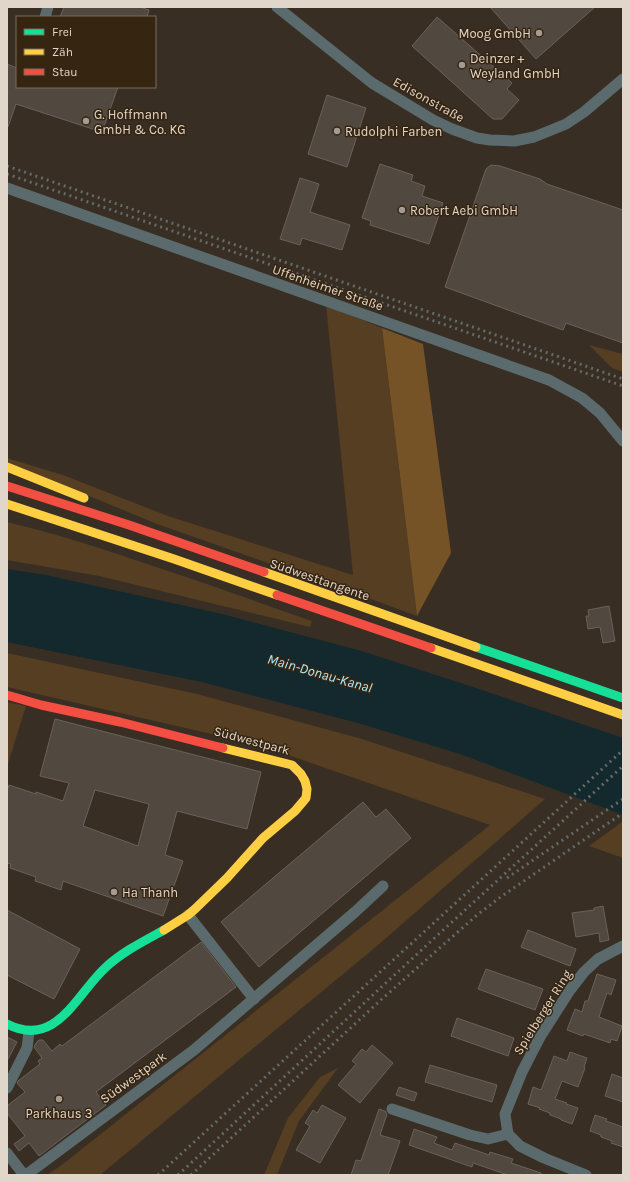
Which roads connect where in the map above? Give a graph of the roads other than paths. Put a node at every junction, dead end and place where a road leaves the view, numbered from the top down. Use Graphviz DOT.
graph roads {
  1 [pos="277,7"];
  2 [pos="623,79"];
  3 [pos="7,188"];
  4 [pos="623,441"];
  5 [pos="7,467"];
  6 [pos="7,486"];
  7 [pos="7,504"];
  8 [pos="129,525"];
  9 [pos="60,531"];
  10 [pos="143,548"];
  11 [pos="7,695"];
  12 [pos="623,698"];
  13 [pos="623,715"];
  14 [pos="383,886"];
  15 [pos="188,915"];
  16 [pos="623,946"];
  17 [pos="254,999"];
  18 [pos="7,1024"];
  19 [pos="29,1032"];
  20 [pos="7,1088"];
  21 [pos="392,1109"];
  22 [pos="508,1134"];
  23 [pos="7,1153"];
  24 [pos="25,1175"];
  25 [pos="586,1175"];
  1 -- 2 [label="street, Edisonstraße"];
  3 -- 4 [label="street, Uffenheimer Straße"];
  5 -- 8 [label="main road"];
  6 -- 8 [label="main road, Südwesttangente"];
  7 -- 10 [label="main road"];
  8 -- 12 [label="main road, Südwesttangente"];
  9 -- 10 [label="main road"];
  10 -- 13 [label="main road"];
  11 -- 15 [label="main road, Südwestpark"];
  14 -- 17 [label="street, Südwestpark"];
  15 -- 17 [label="street"];
  15 -- 19 [label="main road, Südwestpark"];
  16 -- 22 [label="street, Spielberger Ring"];
  17 -- 24 [label="street, Südwestpark"];
  18 -- 19 [label="main road"];
  19 -- 20 [label="street"];
  21 -- 22 [label="street"];
  22 -- 25 [label="street"];
  23 -- 24 [label="street, Südwestpark"];
}
